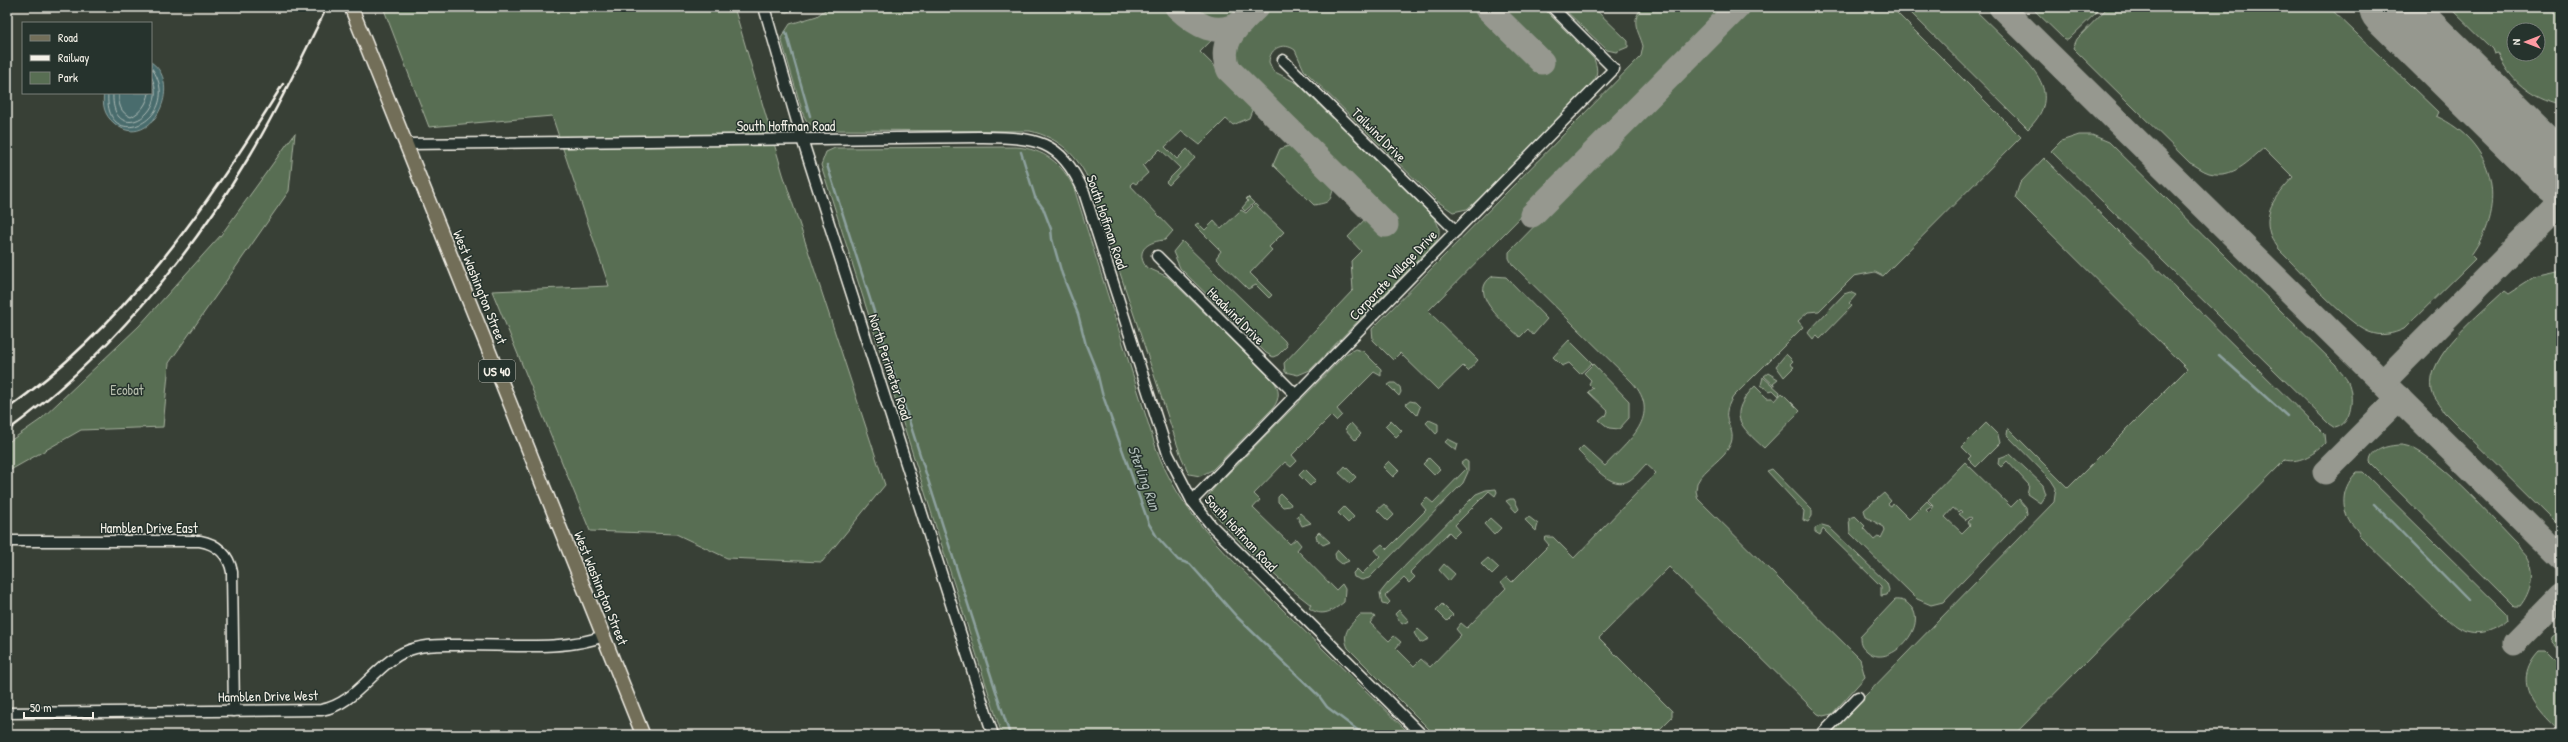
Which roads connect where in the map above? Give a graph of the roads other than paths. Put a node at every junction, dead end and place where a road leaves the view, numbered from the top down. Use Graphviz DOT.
graph roads {
  1 [pos="351,7"];
  2 [pos="764,7"];
  3 [pos="1552,7"];
  4 [pos="1283,60"];
  5 [pos="802,139"];
  6 [pos="406,144"];
  7 [pos="1456,231"];
  8 [pos="1157,256"];
  9 [pos="1296,395"];
  10 [pos="1192,501"];
  11 [pos="7,542"];
  12 [pos="603,636"];
  13 [pos="1858,697"];
  14 [pos="234,711"];
  15 [pos="7,713"];
  16 [pos="643,735"];
  17 [pos="993,735"];
  18 [pos="1422,735"];
  19 [pos="1821,735"];
  1 -- 6 [label="main road, West Washington Street / US 40"];
  2 -- 5 [label="street, North Perimeter Road"];
  3 -- 7 [label="street, Corporate Village Drive"];
  4 -- 7 [label="street, Tailwind Drive"];
  5 -- 6 [label="street, South Hoffman Road"];
  5 -- 10 [label="street, South Hoffman Road"];
  5 -- 17 [label="street, North Perimeter Road"];
  6 -- 12 [label="main road, West Washington Street / US 40"];
  7 -- 9 [label="street, Corporate Village Drive"];
  8 -- 9 [label="street, Headwind Drive"];
  9 -- 10 [label="street, Corporate Village Drive"];
  10 -- 18 [label="street, South Hoffman Road"];
  11 -- 14 [label="street, Hamblen Drive East"];
  12 -- 14 [label="street, Hamblen Drive West"];
  12 -- 16 [label="main road, West Washington Street / US 40"];
  13 -- 19 [label="street"];
  14 -- 15 [label="street, Hamblen Drive West"];
}
